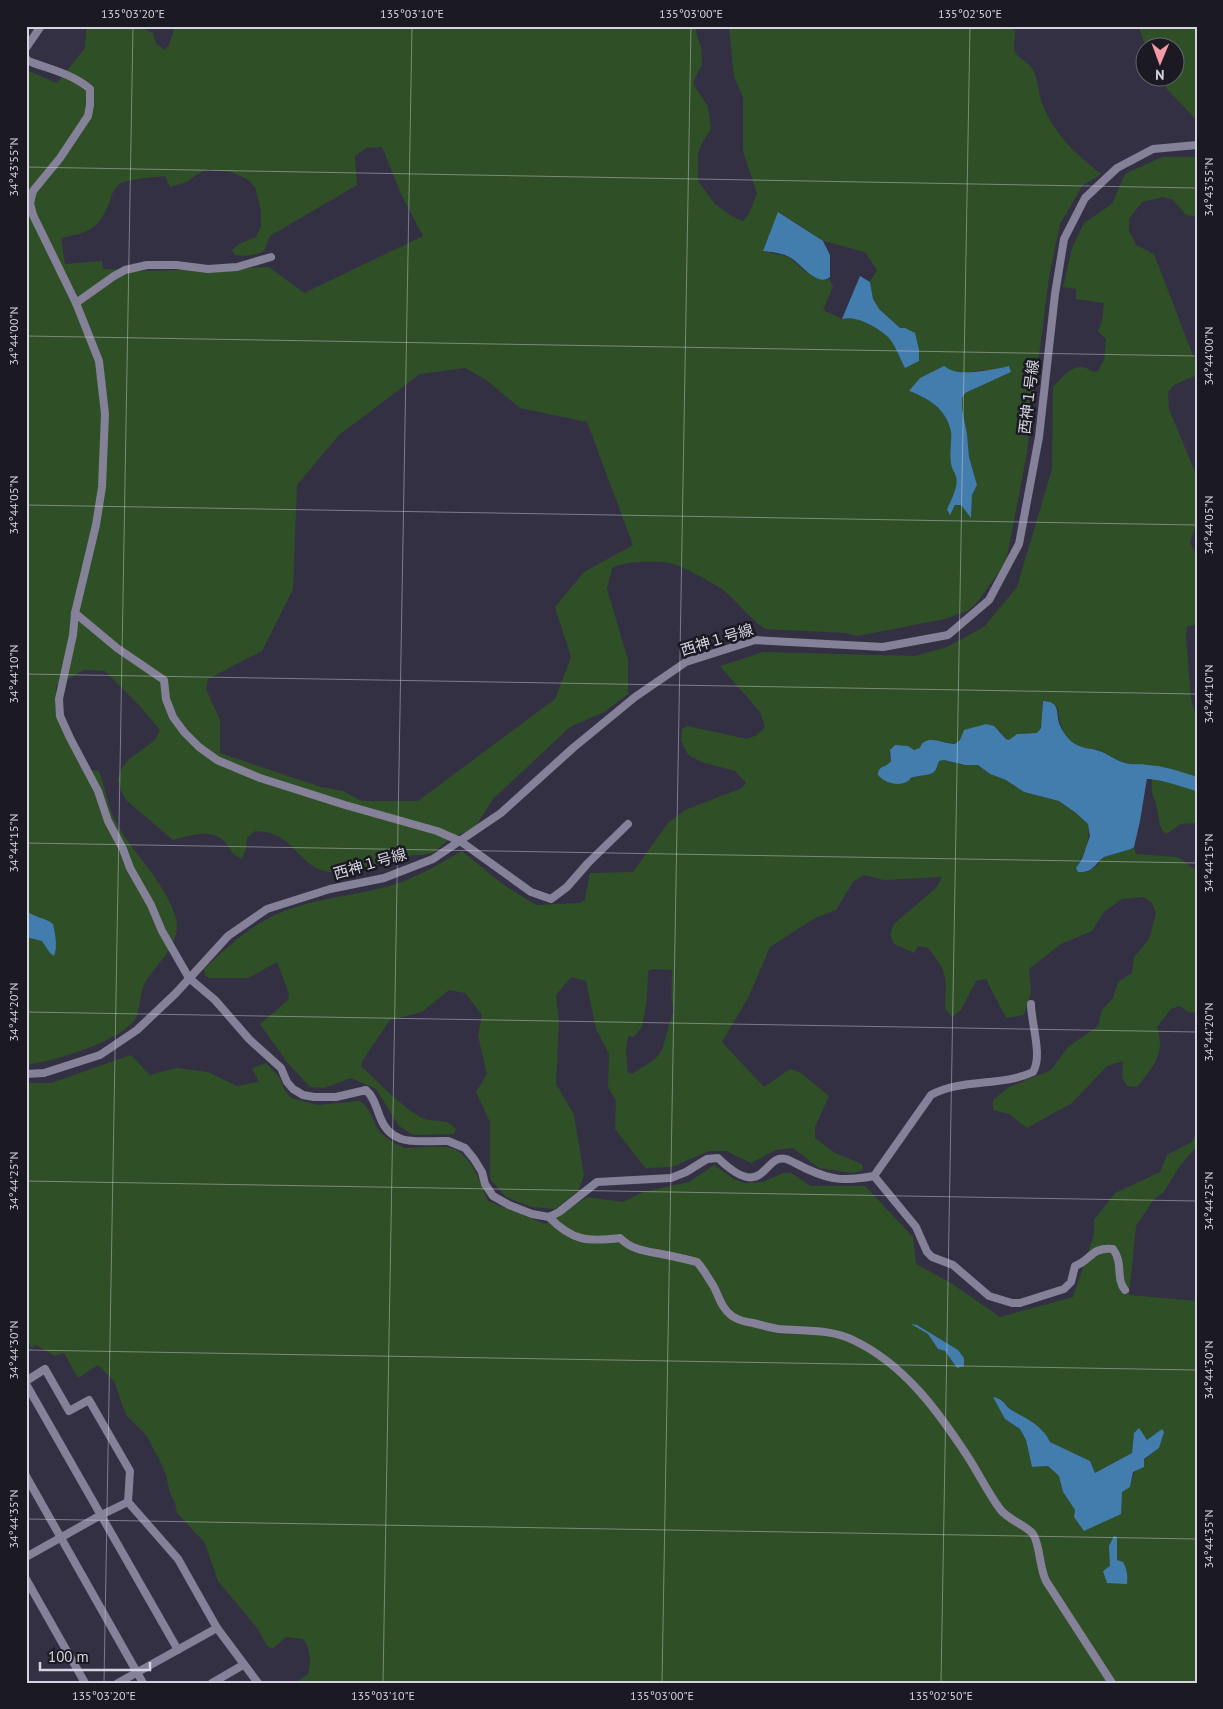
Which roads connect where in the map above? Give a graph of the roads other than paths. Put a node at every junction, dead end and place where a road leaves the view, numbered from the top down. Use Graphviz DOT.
graph roads {
  1 [pos="41,26"];
  2 [pos="26,48"];
  3 [pos="26,58"];
  4 [pos="1197,145"];
  5 [pos="270,257"];
  6 [pos="76,303"];
  7 [pos="75,613"];
  8 [pos="628,824"];
  9 [pos="460,841"];
  10 [pos="189,978"];
  11 [pos="1031,1004"];
  12 [pos="26,1074"];
  13 [pos="874,1176"];
  14 [pos="549,1217"];
  15 [pos="1125,1290"];
  16 [pos="26,1382"];
  17 [pos="26,1476"];
  18 [pos="128,1502"];
  19 [pos="101,1515"];
  20 [pos="61,1538"];
  21 [pos="26,1558"];
  22 [pos="26,1579"];
  23 [pos="217,1628"];
  24 [pos="178,1650"];
  25 [pos="243,1665"];
  26 [pos="137,1672"];
  27 [pos="86,1683"];
  28 [pos="118,1683"];
  29 [pos="143,1683"];
  30 [pos="212,1683"];
  31 [pos="258,1683"];
  32 [pos="1112,1683"];
  1 -- 2 [label="street"];
  3 -- 6 [label="street"];
  4 -- 9 [label="street, 西神１号線"];
  5 -- 6 [label="street"];
  6 -- 7 [label="street"];
  7 -- 9 [label="street"];
  7 -- 10 [label="street"];
  8 -- 9 [label="street"];
  9 -- 10 [label="street, 西神１号線"];
  10 -- 12 [label="street, 西神１号線"];
  10 -- 14 [label="street"];
  11 -- 13 [label="street"];
  13 -- 14 [label="street"];
  13 -- 15 [label="street"];
  14 -- 32 [label="street"];
  16 -- 18 [label="street"];
  16 -- 19 [label="street"];
  17 -- 20 [label="street"];
  18 -- 19 [label="street"];
  18 -- 23 [label="street"];
  19 -- 20 [label="street"];
  19 -- 24 [label="street"];
  20 -- 21 [label="street"];
  20 -- 26 [label="street"];
  22 -- 27 [label="street"];
  23 -- 24 [label="street"];
  23 -- 25 [label="street"];
  24 -- 26 [label="street"];
  25 -- 30 [label="street"];
  25 -- 31 [label="street"];
  26 -- 28 [label="street"];
  26 -- 29 [label="street"];
}
